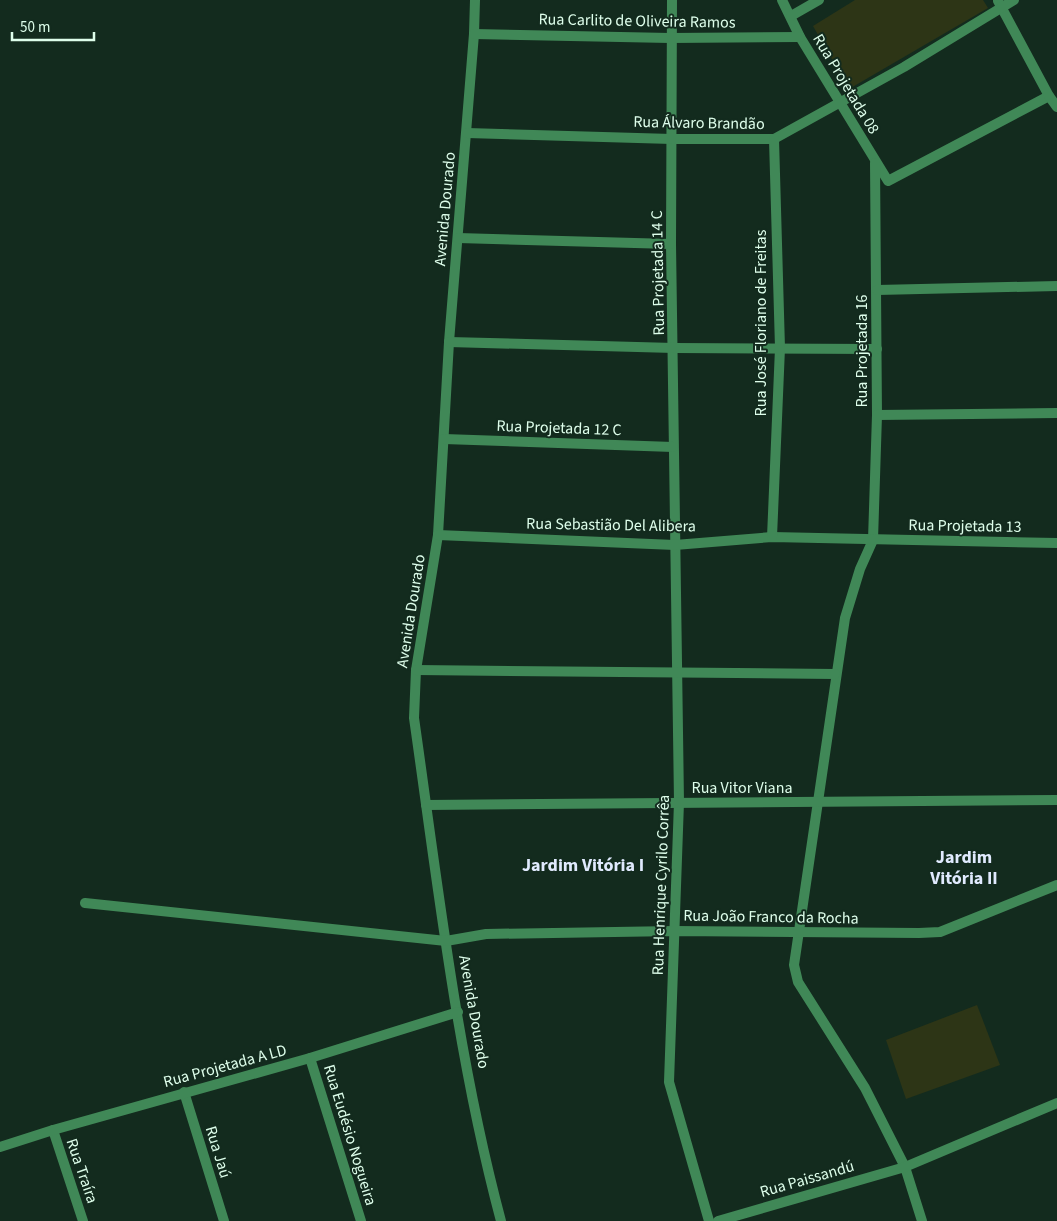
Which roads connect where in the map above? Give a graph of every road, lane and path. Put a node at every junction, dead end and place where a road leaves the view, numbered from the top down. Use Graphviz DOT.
graph roads {
  1 [pos="475,0"];
  2 [pos="672,0"];
  3 [pos="782,0"];
  4 [pos="819,0"];
  5 [pos="1014,0"];
  6 [pos="1000,3"];
  7 [pos="791,16"];
  8 [pos="474,34"];
  9 [pos="800,37"];
  10 [pos="670,38"];
  11 [pos="1049,96"];
  12 [pos="842,102"];
  13 [pos="1057,108"];
  14 [pos="467,133"];
  15 [pos="672,139"];
  16 [pos="774,139"];
  17 [pos="875,163"];
  18 [pos="458,238"];
  19 [pos="671,244"];
  20 [pos="1057,286"];
  21 [pos="877,290"];
  22 [pos="449,342"];
  23 [pos="674,348"];
  24 [pos="780,348"];
  25 [pos="877,349"];
  26 [pos="1057,413"];
  27 [pos="877,415"];
  28 [pos="444,439"];
  29 [pos="673,446"];
  30 [pos="438,535"];
  31 [pos="772,537"];
  32 [pos="873,540"];
  33 [pos="1057,543"];
  34 [pos="675,545"];
  35 [pos="416,670"];
  36 [pos="676,674"];
  37 [pos="835,674"];
  38 [pos="1057,800"];
  39 [pos="679,802"];
  40 [pos="817,803"];
  41 [pos="426,805"];
  42 [pos="1057,885"];
  43 [pos="85,904"];
  44 [pos="675,931"];
  45 [pos="798,932"];
  46 [pos="446,941"];
  47 [pos="458,1012"];
  48 [pos="310,1058"];
  49 [pos="184,1092"];
  50 [pos="1057,1103"];
  51 [pos="53,1130"];
  52 [pos="0,1147"];
  53 [pos="905,1167"];
  54 [pos="83,1221"];
  55 [pos="224,1221"];
  56 [pos="361,1221"];
  57 [pos="501,1221"];
  58 [pos="709,1221"];
  59 [pos="718,1221"];
  60 [pos="922,1221"];
  1 -- 8 [label="street, Avenida Dourado"];
  2 -- 10 [label="street, Rua Projetada 14 C"];
  3 -- 7 [label="street, Rua Projetada 08"];
  4 -- 7 [label="street"];
  5 -- 6 [label="street, Rua Álvaro Brandão"];
  6 -- 11 [label="street"];
  6 -- 12 [label="street, Rua Álvaro Brandão"];
  7 -- 9 [label="street, Rua Projetada 08"];
  8 -- 10 [label="street, Rua Carlito de Oliveira Ramos"];
  8 -- 14 [label="street, Avenida Dourado"];
  9 -- 10 [label="street, Rua Carlito de Oliveira Ramos"];
  9 -- 12 [label="street, Rua Projetada 08"];
  10 -- 15 [label="street, Rua Projetada 14 C"];
  11 -- 13 [label="street"];
  11 -- 17 [label="street, Rua Projetada 08"];
  12 -- 16 [label="street, Rua Álvaro Brandão"];
  12 -- 17 [label="street, Rua Projetada 08"];
  14 -- 15 [label="street, Rua Álvaro Brandão"];
  14 -- 18 [label="street, Avenida Dourado"];
  15 -- 16 [label="street, Rua Álvaro Brandão"];
  15 -- 19 [label="street, Rua Projetada 14 C"];
  16 -- 24 [label="street, Rua José Floriano de Freitas"];
  17 -- 21 [label="street, Rua Projetada 16"];
  18 -- 19 [label="street"];
  18 -- 22 [label="street, Avenida Dourado"];
  19 -- 23 [label="street, Rua Projetada 14 C"];
  20 -- 21 [label="street"];
  21 -- 25 [label="street, Rua Projetada 16"];
  22 -- 23 [label="street"];
  22 -- 28 [label="street, Avenida Dourado"];
  23 -- 24 [label="street"];
  23 -- 29 [label="street, Rua Projetada 14 C"];
  24 -- 25 [label="street"];
  24 -- 31 [label="street, Rua José Floriano de Freitas"];
  25 -- 27 [label="street, Rua Projetada 16"];
  26 -- 27 [label="street"];
  27 -- 32 [label="street, Rua Projetada 16"];
  28 -- 29 [label="street, Rua Projetada 12 C"];
  28 -- 30 [label="street, Avenida Dourado"];
  29 -- 34 [label="street, Rua Projetada 14 C"];
  30 -- 34 [label="street, Rua Sebastião Del Alibera"];
  30 -- 35 [label="street, Avenida Dourado"];
  31 -- 32 [label="street, Rua Sebastião Del Alibera"];
  31 -- 34 [label="street, Rua Sebastião Del Alibera"];
  32 -- 33 [label="street, Rua Projetada 13"];
  32 -- 37 [label="street"];
  34 -- 36 [label="street, Rua Henrique Cyrilo Corrêa"];
  35 -- 36 [label="street"];
  35 -- 41 [label="street, Avenida Dourado"];
  36 -- 37 [label="street"];
  36 -- 39 [label="street, Rua Henrique Cyrilo Corrêa"];
  37 -- 40 [label="street"];
  38 -- 40 [label="street, Rua Vitor Viana"];
  39 -- 40 [label="street, Rua Vitor Viana"];
  39 -- 41 [label="street, Rua Vitor Viana"];
  39 -- 44 [label="street, Rua Henrique Cyrilo Corrêa"];
  40 -- 45 [label="street"];
  41 -- 46 [label="street, Avenida Dourado"];
  42 -- 45 [label="street, Rua João Franco da Rocha"];
  43 -- 46 [label="street, Rua João Franco da Rocha"];
  44 -- 45 [label="street, Rua João Franco da Rocha"];
  44 -- 46 [label="street, Rua João Franco da Rocha"];
  44 -- 58 [label="street, Rua Henrique Cyrilo Corrêa"];
  45 -- 53 [label="street"];
  46 -- 47 [label="street, Avenida Dourado"];
  47 -- 48 [label="street, Rua Projetada A LD"];
  47 -- 57 [label="street, Avenida Dourado"];
  48 -- 49 [label="street, Rua Projetada A LD"];
  48 -- 56 [label="street, Rua Eudésio Nogueira"];
  49 -- 51 [label="street, Rua Projetada A LD"];
  49 -- 55 [label="street, Rua Jaú"];
  50 -- 53 [label="street, Rua Paissandú"];
  51 -- 52 [label="street, Rua Projetada A LD"];
  51 -- 54 [label="street, Rua Traíra"];
  53 -- 59 [label="street, Rua Paissandú"];
  53 -- 60 [label="street"];
}
